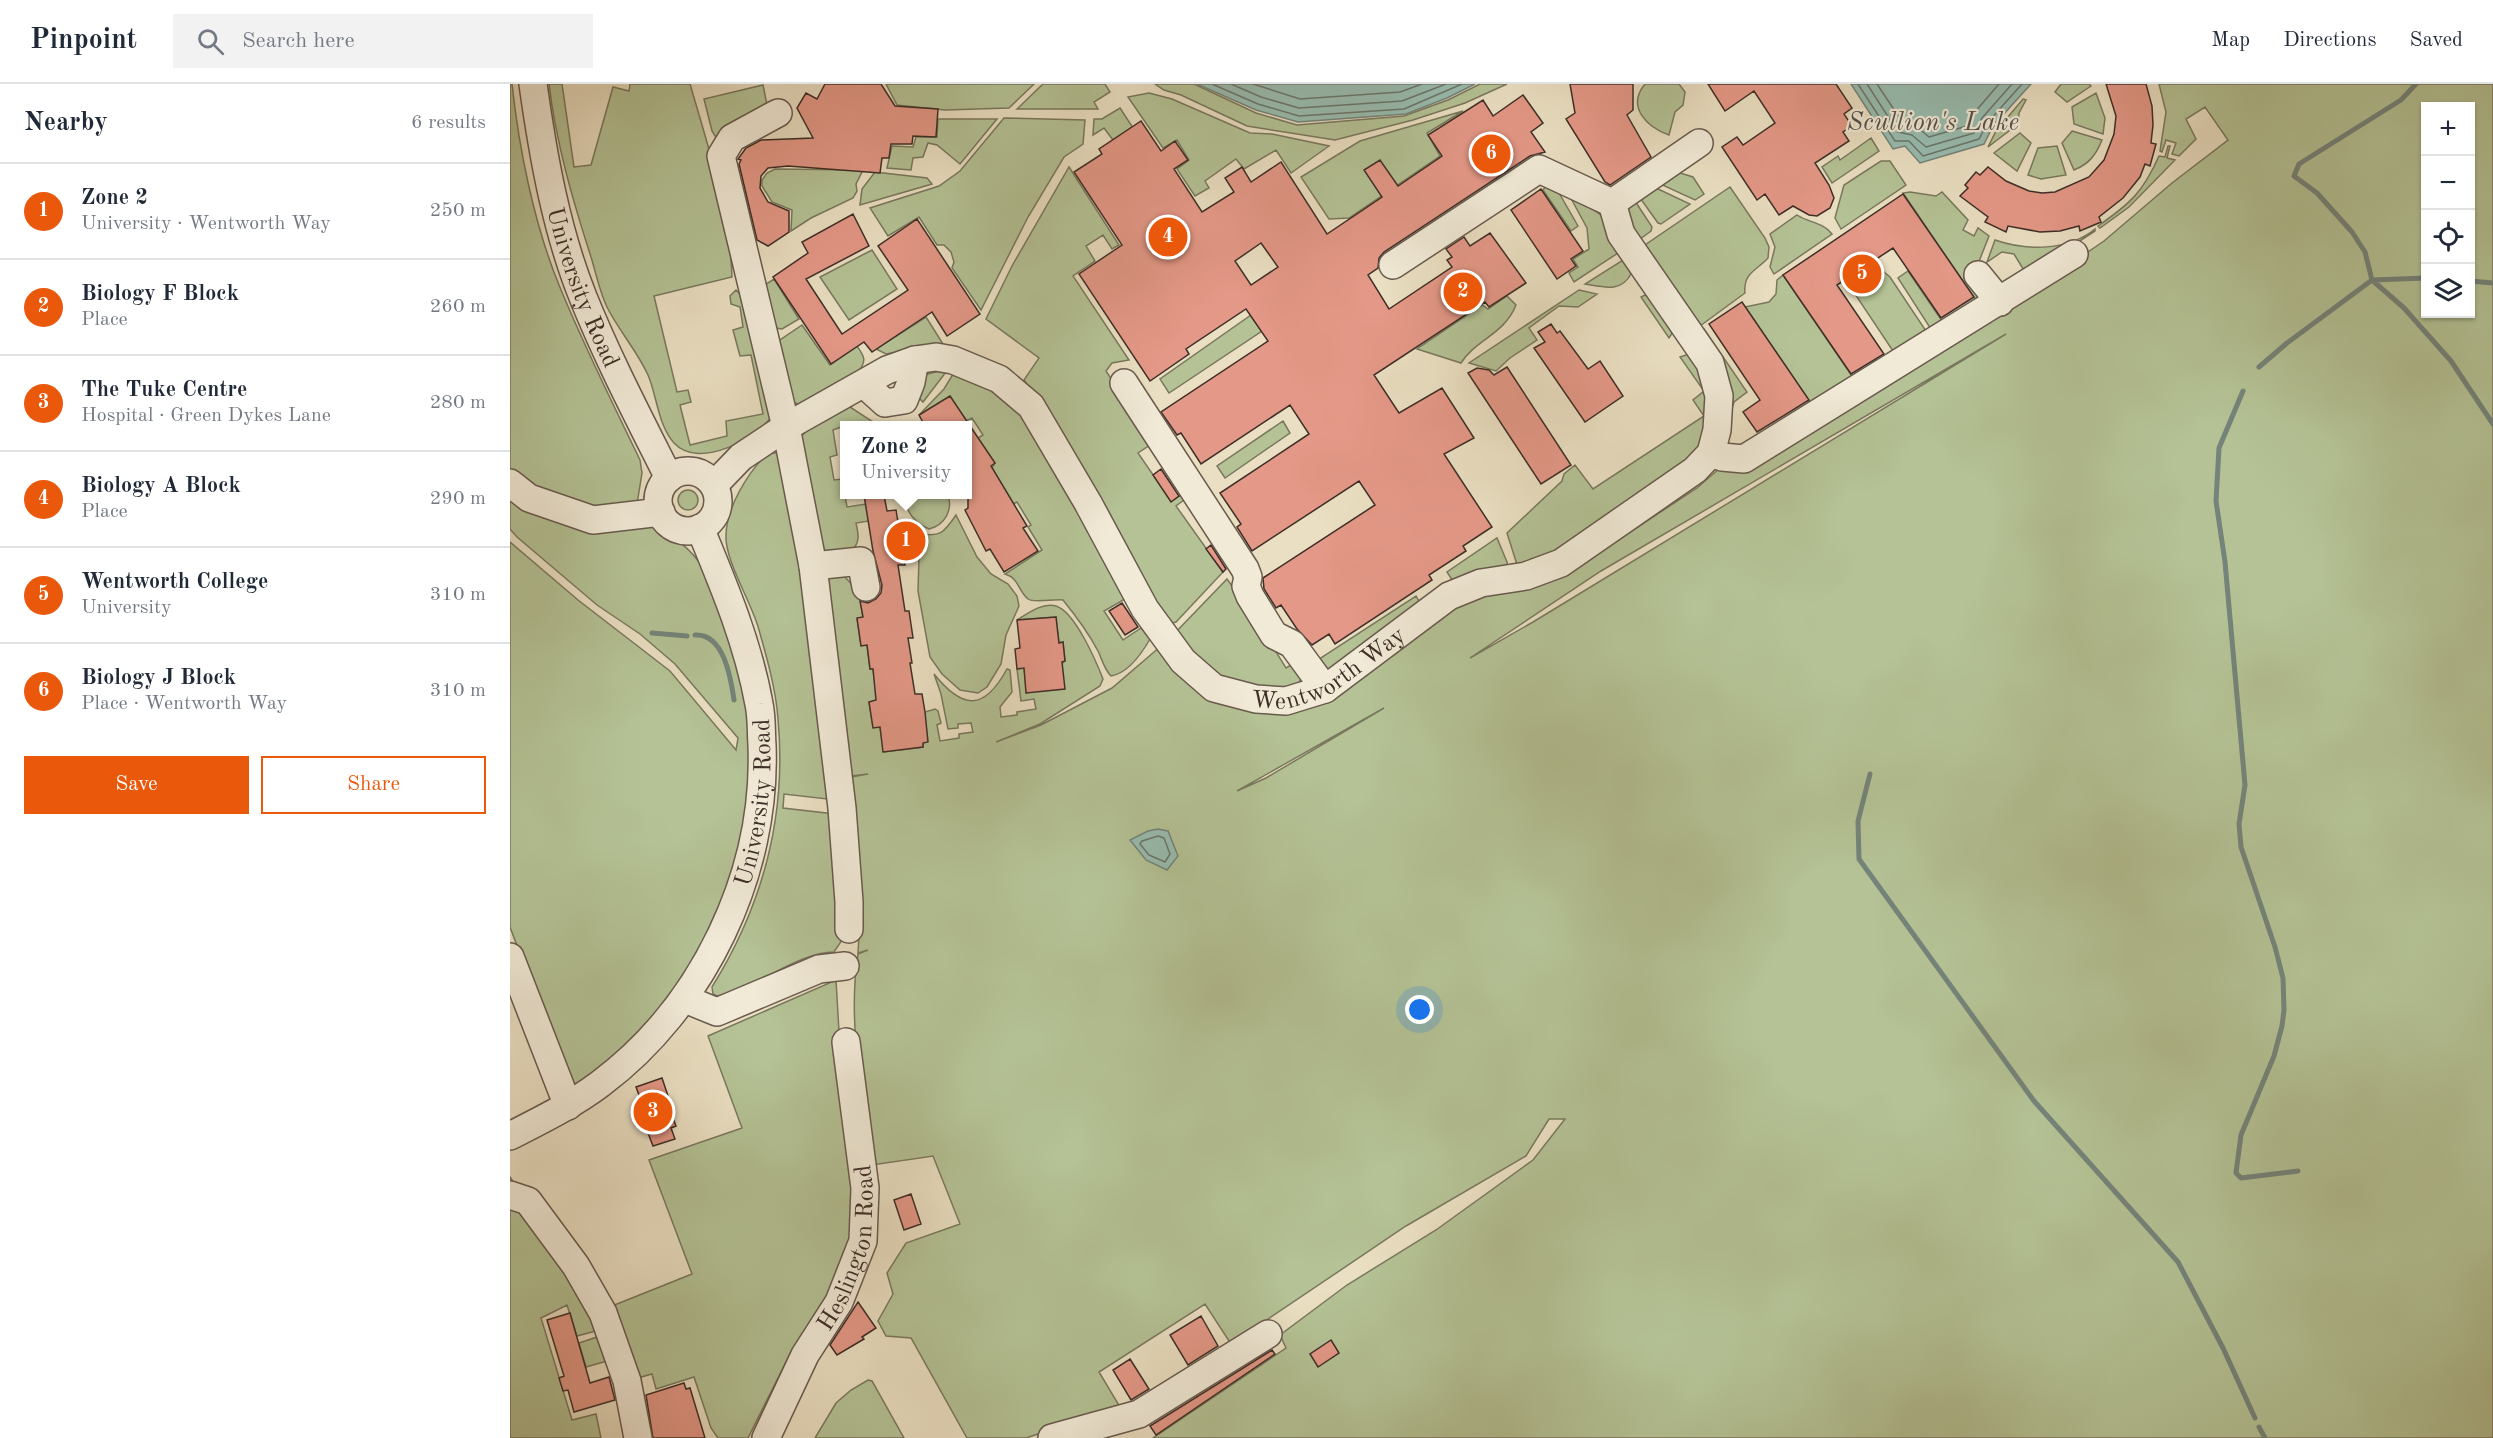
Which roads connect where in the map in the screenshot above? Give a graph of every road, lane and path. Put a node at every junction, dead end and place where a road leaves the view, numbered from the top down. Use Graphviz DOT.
graph roads {
  1 [pos="533,84"];
  2 [pos="778,113"];
  3 [pos="1699,143"];
  4 [pos="1612,203"];
  5 [pos="2074,254"];
  6 [pos="1393,266"];
  7 [pos="1978,275"];
  8 [pos="2000,302"];
  9 [pos="1138,394"];
  10 [pos="786,427"];
  11 [pos="1711,453"];
  12 [pos="669,478"];
  13 [pos="510,483"];
  14 [pos="714,485"];
  15 [pos="661,512"];
  16 [pos="700,528"];
  17 [pos="813,566"];
  18 [pos="866,587"];
  19 [pos="1325,689"];
  20 [pos="849,929"];
  21 [pos="510,957"];
  22 [pos="845,966"];
  23 [pos="685,999"];
  24 [pos="846,1042"];
  25 [pos="568,1106"];
  26 [pos="510,1136"];
  27 [pos="510,1195"];
  28 [pos="1268,1334"];
  29 [pos="638,1438"];
  30 [pos="766,1438"];
  31 [pos="1052,1438"];
  1 -- 12 [label="street, University Road"];
  2 -- 10 [label="street"];
  3 -- 4 [label="street"];
  4 -- 6 [label="street"];
  4 -- 11 [label="street"];
  5 -- 8 [label="street"];
  7 -- 8 [label="street"];
  8 -- 11 [label="street"];
  9 -- 19 [label="street"];
  10 -- 14 [label="street, Wentworth Way"];
  10 -- 17 [label="street"];
  10 -- 19 [label="street, Wentworth Way"];
  11 -- 19 [label="street, Wentworth Way"];
  12 -- 14 [label="street"];
  12 -- 15 [label="street"];
  13 -- 15 [label="street"];
  14 -- 16 [label="street"];
  15 -- 16 [label="street"];
  16 -- 23 [label="street, University Road"];
  17 -- 18 [label="street"];
  17 -- 20 [label="street"];
  21 -- 25 [label="street"];
  22 -- 23 [label="street"];
  23 -- 25 [label="street, University Road"];
  24 -- 30 [label="street, Heslington Road"];
  25 -- 26 [label="street, University Road"];
  27 -- 29 [label="street"];
  28 -- 31 [label="street"];
}
